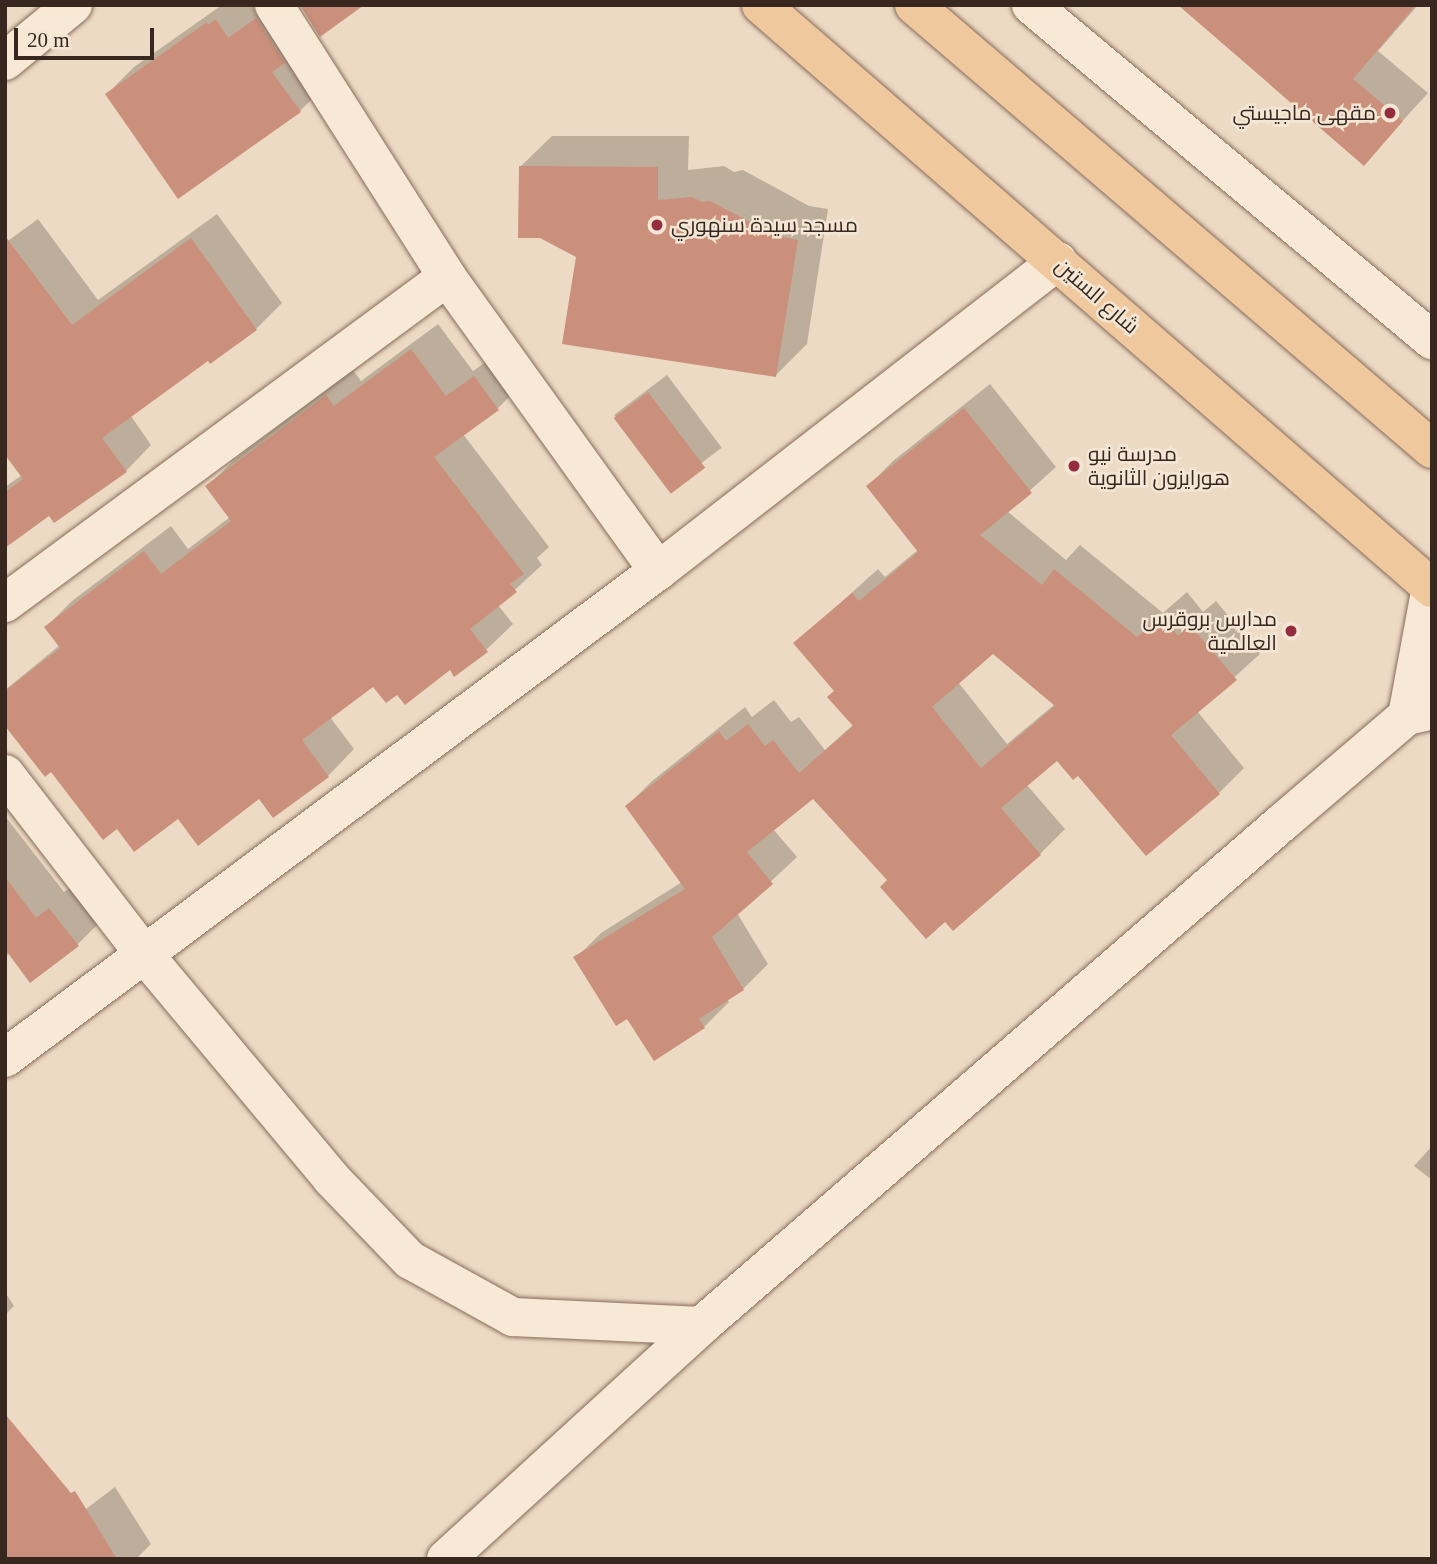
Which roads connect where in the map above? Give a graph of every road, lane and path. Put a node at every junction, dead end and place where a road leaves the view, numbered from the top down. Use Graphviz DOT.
graph roads {
  1 [pos="73,5"];
  2 [pos="274,5"];
  3 [pos="761,5"];
  4 [pos="914,5"];
  5 [pos="1031,5"];
  6 [pos="5,61"];
  7 [pos="1058,261"];
  8 [pos="447,277"];
  9 [pos="1432,340"];
  10 [pos="1432,449"];
  11 [pos="658,571"];
  12 [pos="1431,587"];
  13 [pos="5,603"];
  14 [pos="1419,713"];
  15 [pos="5,774"];
  16 [pos="144,954"];
  17 [pos="5,1058"];
  18 [pos="701,1326"];
  19 [pos="446,1559"];
  1 -- 6 [label="street"];
  2 -- 8 [label="street"];
  3 -- 7 [label="main road, شارع الستين"];
  4 -- 10 [label="main road"];
  5 -- 9 [label="street"];
  7 -- 11 [label="street"];
  7 -- 12 [label="main road, شارع الستين"];
  8 -- 11 [label="street"];
  8 -- 13 [label="street"];
  11 -- 16 [label="street"];
  12 -- 14 [label="street"];
  14 -- 18 [label="street"];
  15 -- 16 [label="street"];
  16 -- 17 [label="street"];
  16 -- 18 [label="street"];
  18 -- 19 [label="street"];
}
